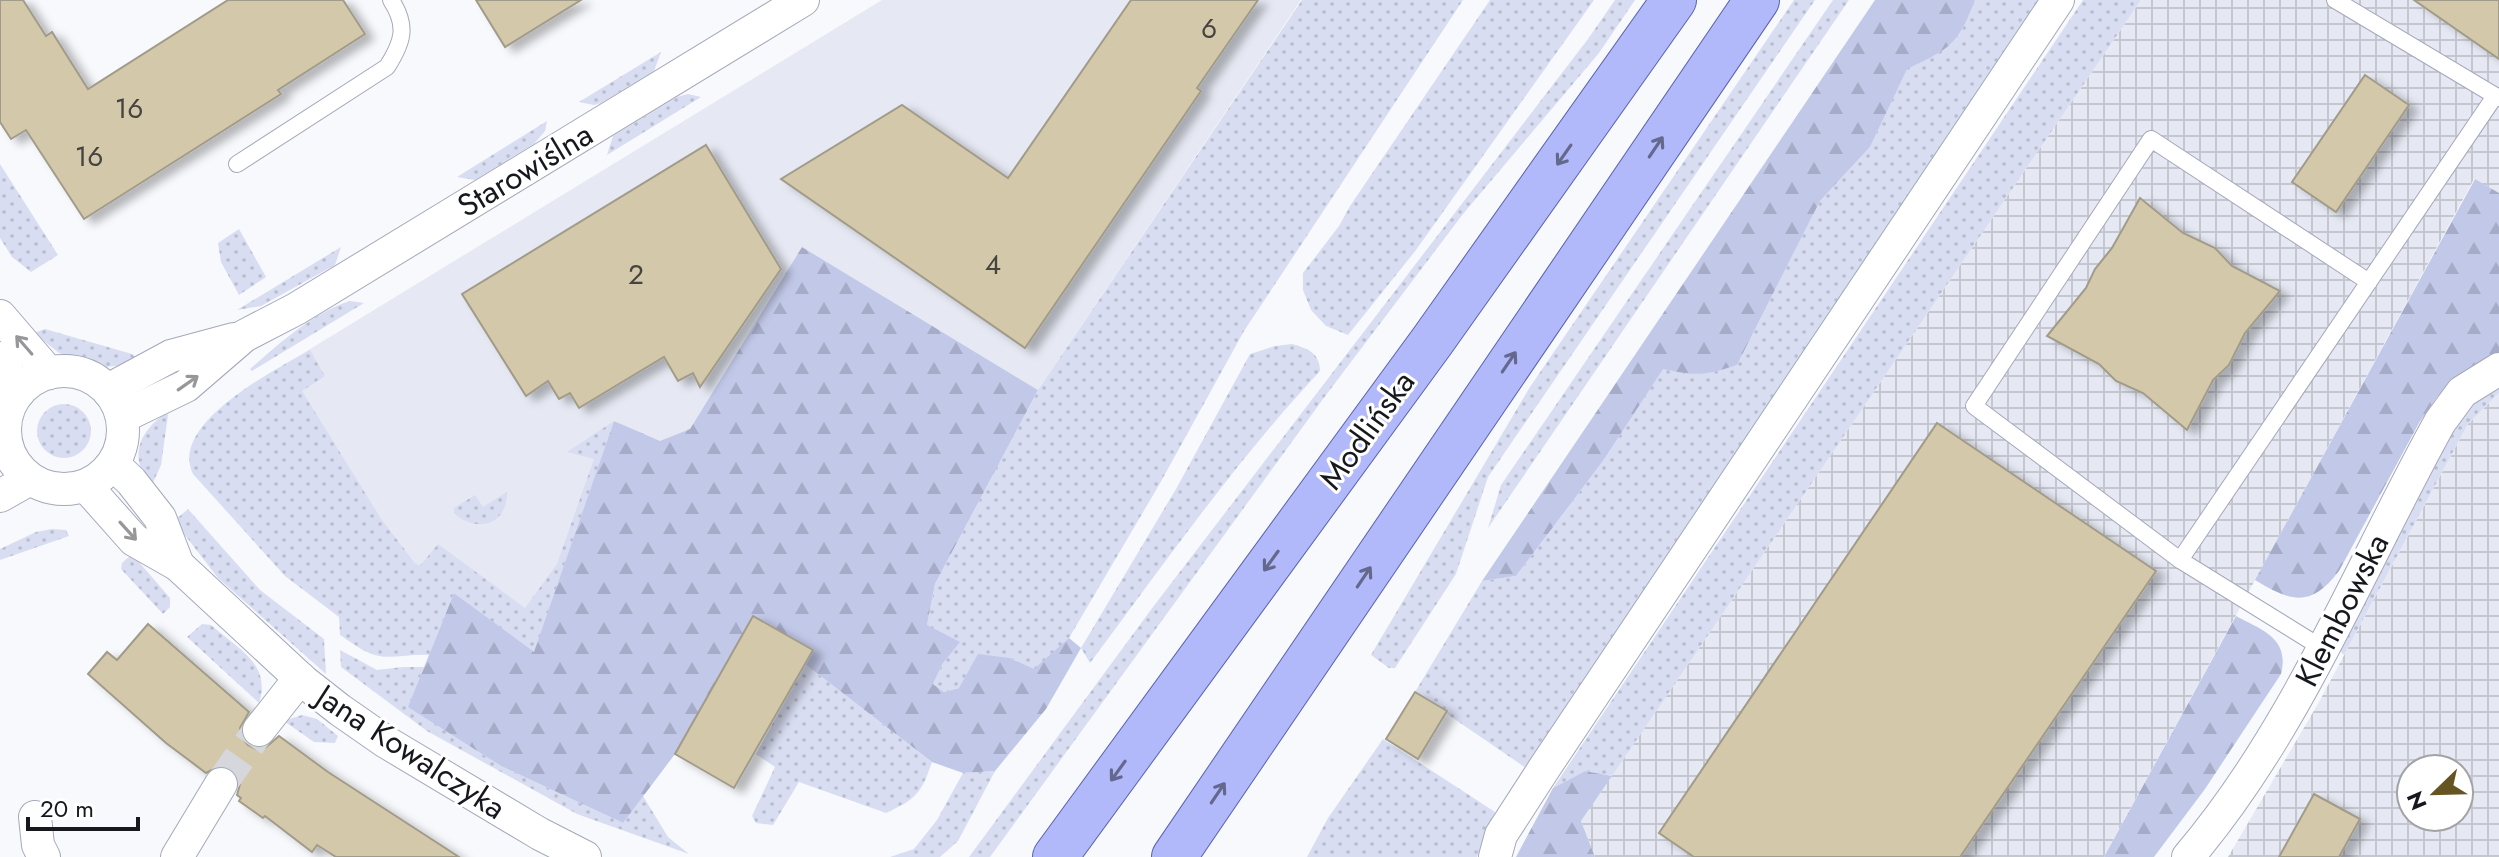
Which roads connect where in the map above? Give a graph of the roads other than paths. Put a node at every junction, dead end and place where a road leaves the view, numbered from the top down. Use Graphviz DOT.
graph roads {
  1 [pos="391,0"];
  2 [pos="803,0"];
  3 [pos="1674,0"];
  4 [pos="1757,0"];
  5 [pos="2058,0"];
  6 [pos="2335,0"];
  7 [pos="2497,97"];
  8 [pos="237,164"];
  9 [pos="2369,282"];
  10 [pos="0,316"];
  11 [pos="0,358"];
  12 [pos="2499,369"];
  13 [pos="49,373"];
  14 [pos="18,393"];
  15 [pos="115,403"];
  16 [pos="4,449"];
  17 [pos="113,464"];
  18 [pos="30,479"];
  19 [pos="86,486"];
  20 [pos="0,496"];
  21 [pos="2180,560"];
  22 [pos="178,565"];
  23 [pos="2322,648"];
  24 [pos="300,678"];
  25 [pos="259,730"];
  26 [pos="221,784"];
  27 [pos="35,817"];
  28 [pos="44,857"];
  29 [pos="177,857"];
  30 [pos="585,857"];
  31 [pos="1055,857"];
  32 [pos="1174,857"];
  33 [pos="1495,857"];
  34 [pos="2188,857"];
  1 -- 8 [label="lane"];
  2 -- 15 [label="street, Starowiślna"];
  3 -- 31 [label="main road, Modlińska, one-way"];
  32 -- 4 [label="main road, one-way"];
  5 -- 33 [label="street"];
  6 -- 7 [label="lane"];
  7 -- 9 [label="lane"];
  9 -- 21 [label="lane"];
  9 -- 21 [label="lane"];
  13 -- 10 [label="street, one-way"];
  11 -- 14 [label="street"];
  12 -- 23 [label="street, Klembowska"];
  13 -- 14 [label="street"];
  13 -- 15 [label="street"];
  14 -- 16 [label="street"];
  15 -- 17 [label="street"];
  16 -- 18 [label="street"];
  17 -- 19 [label="street"];
  17 -- 22 [label="street, Jana Kowalczyka"];
  18 -- 19 [label="street"];
  18 -- 20 [label="street"];
  19 -- 22 [label="street, Jana Kowalczyka, one-way"];
  21 -- 23 [label="lane"];
  22 -- 24 [label="street, Jana Kowalczyka"];
  23 -- 34 [label="street, Klembowska"];
  24 -- 25 [label="street"];
  24 -- 30 [label="street, Jana Kowalczyka"];
  26 -- 29 [label="street"];
  27 -- 28 [label="street"];
}
